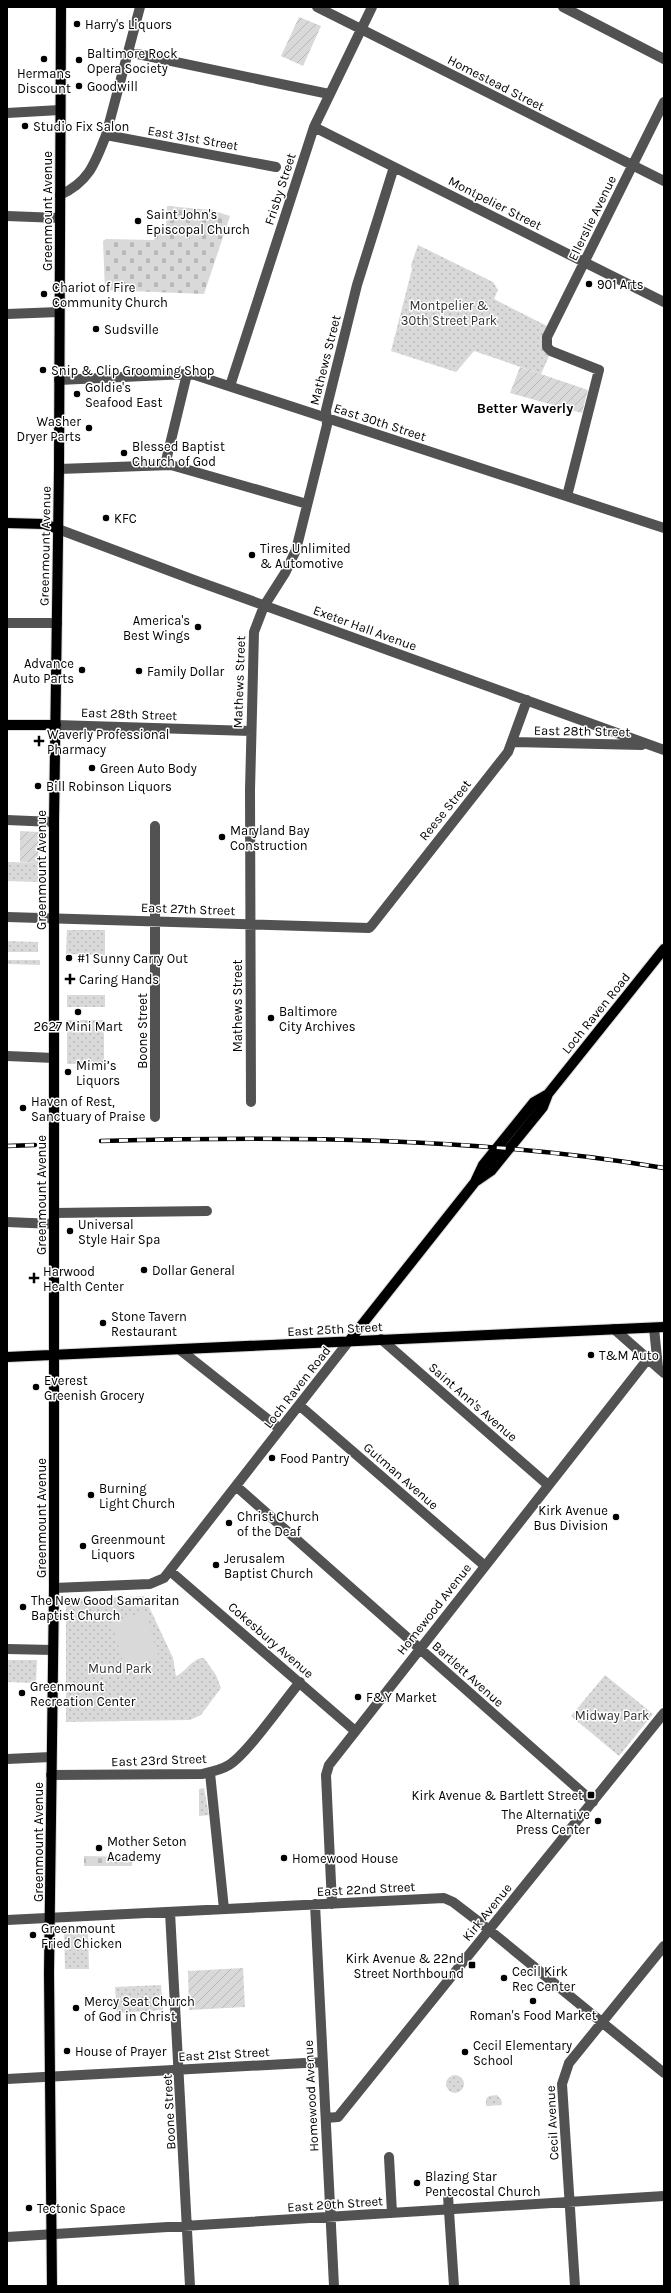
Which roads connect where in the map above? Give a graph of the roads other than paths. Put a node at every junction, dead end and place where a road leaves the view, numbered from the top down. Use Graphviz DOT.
graph roads {
  1 [pos="61,7"];
  2 [pos="140,7"];
  3 [pos="317,7"];
  4 [pos="372,7"];
  5 [pos="563,7"];
  6 [pos="361,29"];
  7 [pos="128,52"];
  8 [pos="664,60"];
  9 [pos="329,94"];
  10 [pos="664,102"];
  11 [pos="60,110"];
  12 [pos="7,113"];
  13 [pos="314,127"];
  14 [pos="106,135"];
  15 [pos="276,166"];
  16 [pos="633,166"];
  17 [pos="394,167"];
  18 [pos="664,182"];
  19 [pos="60,194"];
  20 [pos="7,216"];
  21 [pos="59,218"];
  22 [pos="585,263"];
  23 [pos="664,302"];
  24 [pos="59,312"];
  25 [pos="7,314"];
  26 [pos="187,374"];
  27 [pos="59,380"];
  28 [pos="230,386"];
  29 [pos="327,419"];
  30 [pos="165,465"];
  31 [pos="59,469"];
  32 [pos="567,496"];
  33 [pos="307,504"];
  34 [pos="7,523"];
  35 [pos="58,528"];
  36 [pos="664,528"];
  37 [pos="264,606"];
  38 [pos="7,623"];
  39 [pos="57,623"];
  40 [pos="527,700"];
  41 [pos="7,724"];
  42 [pos="56,725"];
  43 [pos="251,731"];
  44 [pos="514,742"];
  45 [pos="650,745"];
  46 [pos="664,750"];
  47 [pos="7,820"];
  48 [pos="54,822"];
  49 [pos="155,826"];
  50 [pos="7,917"];
  51 [pos="53,918"];
  52 [pos="154,921"];
  53 [pos="250,924"];
  54 [pos="369,928"];
  55 [pos="664,949"];
  56 [pos="7,1056"];
  57 [pos="54,1058"];
  58 [pos="251,1102"];
  59 [pos="155,1117"];
  60 [pos="207,1211"];
  61 [pos="54,1218"];
  62 [pos="7,1222"];
  63 [pos="659,1327"];
  64 [pos="614,1329"];
  65 [pos="381,1339"];
  66 [pos="350,1341"];
  67 [pos="179,1349"];
  68 [pos="54,1355"];
  69 [pos="7,1357"];
  70 [pos="647,1360"];
  71 [pos="661,1371"];
  72 [pos="299,1405"];
  73 [pos="280,1429"];
  74 [pos="548,1484"];
  75 [pos="236,1486"];
  76 [pos="485,1566"];
  77 [pos="170,1571"];
  78 [pos="54,1588"];
  79 [pos="420,1648"];
  80 [pos="7,1649"];
  81 [pos="53,1650"];
  82 [pos="300,1682"];
  83 [pos="664,1713"];
  84 [pos="354,1730"];
  85 [pos="51,1756"];
  86 [pos="7,1759"];
  87 [pos="210,1772"];
  88 [pos="51,1776"];
  89 [pos="593,1802"];
  90 [pos="315,1904"];
  91 [pos="332,1904"];
  92 [pos="224,1909"];
  93 [pos="170,1912"];
  94 [pos="50,1918"];
  95 [pos="7,1920"];
  96 [pos="490,1931"];
  97 [pos="664,1946"];
  98 [pos="601,2023"];
  99 [pos="323,2062"];
  100 [pos="179,2070"];
  101 [pos="664,2073"];
  102 [pos="50,2076"];
  103 [pos="7,2078"];
  104 [pos="326,2118"];
  105 [pos="389,2157"];
  106 [pos="448,2196"];
  107 [pos="664,2196"];
  108 [pos="570,2202"];
  109 [pos="449,2210"];
  110 [pos="392,2213"];
  111 [pos="330,2217"];
  112 [pos="187,2226"];
  113 [pos="52,2234"];
  114 [pos="7,2237"];
  115 [pos="52,2286"];
  116 [pos="190,2286"];
  117 [pos="334,2286"];
  118 [pos="454,2286"];
  119 [pos="575,2286"];
  1 -- 11 [label="main road, Greenmount Avenue"];
  2 -- 7 [label="street"];
  3 -- 6 [label="street, Homestead Street"];
  4 -- 6 [label="street, Frisby Street"];
  5 -- 8 [label="street"];
  6 -- 9 [label="street, Frisby Street"];
  6 -- 16 [label="street, Homestead Street"];
  7 -- 9 [label="street"];
  7 -- 14 [label="street"];
  9 -- 13 [label="street, Frisby Street"];
  10 -- 16 [label="street, Ellerslie Avenue"];
  11 -- 12 [label="street"];
  11 -- 19 [label="main road, Greenmount Avenue"];
  13 -- 17 [label="street, Montpelier Street"];
  13 -- 28 [label="street, Frisby Street"];
  14 -- 15 [label="street, East 31st Street"];
  14 -- 19 [label="street"];
  16 -- 18 [label="street, Homestead Street"];
  16 -- 22 [label="street, Ellerslie Avenue"];
  17 -- 22 [label="street, Montpelier Street"];
  17 -- 29 [label="street, Mathews Street"];
  19 -- 21 [label="main road, Greenmount Avenue"];
  20 -- 21 [label="street"];
  21 -- 24 [label="main road, Greenmount Avenue"];
  22 -- 23 [label="street, Montpelier Street"];
  22 -- 32 [label="street, Ellerslie Avenue"];
  24 -- 25 [label="street"];
  24 -- 27 [label="main road, Greenmount Avenue"];
  26 -- 27 [label="street, East 30th Street"];
  26 -- 28 [label="street, East 30th Street"];
  26 -- 30 [label="street"];
  27 -- 31 [label="main road, Greenmount Avenue"];
  28 -- 29 [label="street, East 30th Street"];
  29 -- 32 [label="street, East 30th Street"];
  29 -- 33 [label="street, Mathews Street"];
  30 -- 31 [label="street"];
  30 -- 33 [label="street"];
  31 -- 35 [label="main road, Greenmount Avenue"];
  32 -- 36 [label="street, East 30th Street"];
  33 -- 37 [label="street, Mathews Street"];
  34 -- 35 [label="main road"];
  35 -- 37 [label="street, Exeter Hall Avenue"];
  35 -- 39 [label="main road, Greenmount Avenue"];
  37 -- 40 [label="street, Exeter Hall Avenue"];
  37 -- 43 [label="street, Mathews Street"];
  38 -- 39 [label="street"];
  39 -- 42 [label="main road, Greenmount Avenue"];
  40 -- 44 [label="street, Reese Street"];
  40 -- 45 [label="street, Exeter Hall Avenue"];
  41 -- 42 [label="main road, East 28th Street"];
  42 -- 43 [label="street, East 28th Street"];
  42 -- 48 [label="main road, Greenmount Avenue"];
  43 -- 53 [label="street, Mathews Street"];
  44 -- 45 [label="street, East 28th Street"];
  44 -- 54 [label="street, Reese Street"];
  45 -- 46 [label="street, Exeter Hall Avenue"];
  47 -- 48 [label="street"];
  48 -- 51 [label="main road, Greenmount Avenue"];
  49 -- 52 [label="street, Boone Street"];
  50 -- 51 [label="street, East 27th Street"];
  51 -- 52 [label="street, East 27th Street"];
  51 -- 57 [label="main road, Greenmount Avenue"];
  52 -- 53 [label="street, East 27th Street"];
  52 -- 59 [label="street, Boone Street"];
  53 -- 54 [label="street, East 27th Street"];
  53 -- 58 [label="street, Mathews Street"];
  55 -- 66 [label="main road, Loch Raven Road"];
  56 -- 57 [label="street"];
  57 -- 61 [label="main road, Greenmount Avenue"];
  60 -- 61 [label="street"];
  61 -- 62 [label="street"];
  61 -- 68 [label="main road, Greenmount Avenue"];
  63 -- 64 [label="main road, East 25th Street"];
  63 -- 71 [label="street"];
  64 -- 65 [label="main road, East 25th Street"];
  64 -- 70 [label="street"];
  65 -- 66 [label="main road, East 25th Street"];
  65 -- 74 [label="street, Saint Ann's Avenue"];
  66 -- 67 [label="main road, East 25th Street"];
  66 -- 72 [label="street, Loch Raven Road"];
  67 -- 68 [label="main road, East 25th Street"];
  67 -- 73 [label="street"];
  68 -- 69 [label="main road, East 25th Street"];
  68 -- 78 [label="main road, Greenmount Avenue"];
  70 -- 71 [label="street"];
  70 -- 74 [label="street, Homewood Avenue"];
  72 -- 73 [label="street, Loch Raven Road"];
  72 -- 76 [label="street, Gutman Avenue"];
  73 -- 75 [label="street, Loch Raven Road"];
  74 -- 76 [label="street, Homewood Avenue"];
  75 -- 77 [label="street, Loch Raven Road"];
  75 -- 79 [label="street, Bartlett Avenue"];
  76 -- 79 [label="street, Homewood Avenue"];
  77 -- 78 [label="street, Loch Raven Road"];
  77 -- 82 [label="street, Cokesbury Avenue"];
  78 -- 81 [label="main road, Greenmount Avenue"];
  79 -- 84 [label="street, Homewood Avenue"];
  79 -- 89 [label="street, Bartlett Avenue"];
  80 -- 81 [label="street"];
  81 -- 85 [label="main road, Greenmount Avenue"];
  82 -- 84 [label="street, Cokesbury Avenue"];
  82 -- 87 [label="street, East 23rd Street"];
  83 -- 89 [label="street, Kirk Avenue"];
  84 -- 91 [label="street, Homewood Avenue"];
  85 -- 86 [label="street"];
  85 -- 88 [label="main road, Greenmount Avenue"];
  87 -- 88 [label="street, East 23rd Street"];
  87 -- 92 [label="street"];
  88 -- 94 [label="main road, Greenmount Avenue"];
  89 -- 96 [label="street, Kirk Avenue"];
  90 -- 91 [label="street, East 22nd Street"];
  90 -- 92 [label="street, East 22nd Street"];
  90 -- 99 [label="street, Homewood Avenue"];
  91 -- 96 [label="street, East 22nd Street"];
  92 -- 93 [label="street, East 22nd Street"];
  93 -- 94 [label="street, East 22nd Street"];
  93 -- 100 [label="street, Boone Street"];
  94 -- 95 [label="street, East 22nd Street"];
  94 -- 102 [label="main road, Greenmount Avenue"];
  96 -- 98 [label="street, East 22nd Street"];
  96 -- 104 [label="street, Kirk Avenue"];
  97 -- 98 [label="street, Cecil Avenue"];
  98 -- 101 [label="street, East 22nd Street"];
  98 -- 108 [label="street, Cecil Avenue"];
  99 -- 100 [label="street, East 21st Street"];
  99 -- 104 [label="street, Homewood Avenue"];
  100 -- 102 [label="street, East 21st Street"];
  100 -- 112 [label="street, Boone Street"];
  102 -- 103 [label="street, East 21st Street"];
  102 -- 113 [label="main road, Greenmount Avenue"];
  104 -- 111 [label="street, Homewood Avenue"];
  105 -- 110 [label="street"];
  106 -- 109 [label="street"];
  107 -- 108 [label="street, East 20th Street"];
  108 -- 109 [label="street, East 20th Street"];
  108 -- 119 [label="street, Cecil Avenue"];
  109 -- 110 [label="street, East 20th Street"];
  109 -- 118 [label="street"];
  110 -- 111 [label="street, East 20th Street"];
  111 -- 112 [label="street, East 20th Street"];
  111 -- 117 [label="street, Homewood Avenue"];
  112 -- 113 [label="street, East 20th Street"];
  112 -- 116 [label="street, Boone Street"];
  113 -- 114 [label="street, East 20th Street"];
  113 -- 115 [label="main road, Greenmount Avenue"];
}
